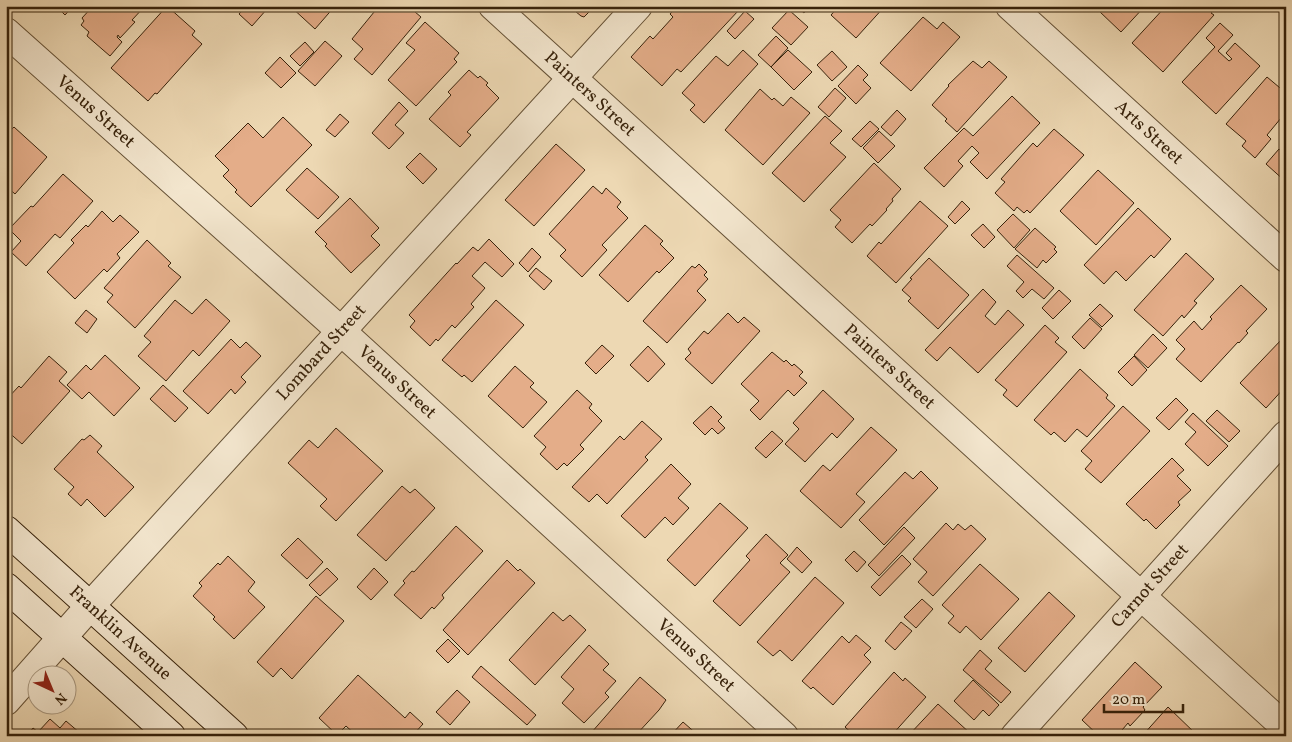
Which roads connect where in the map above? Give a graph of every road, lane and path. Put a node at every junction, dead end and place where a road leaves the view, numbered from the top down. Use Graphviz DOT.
graph roads {
  1 [pos="493,6"];
  2 [pos="638,6"];
  3 [pos="1010,6"];
  4 [pos="6,32"];
  5 [pos="573,79"];
  6 [pos="1286,258"];
  7 [pos="341,331"];
  8 [pos="1286,435"];
  9 [pos="6,530"];
  10 [pos="6,587"];
  11 [pos="1140,596"];
  12 [pos="90,606"];
  13 [pos="62,637"];
  14 [pos="6,701"];
  15 [pos="1286,728"];
  16 [pos="170,736"];
  17 [pos="234,736"];
  18 [pos="784,736"];
  19 [pos="1015,736"];
  1 -- 5 [label="street, Painters Street"];
  2 -- 5 [label="street, Lombard Street"];
  3 -- 6 [label="street, Arts Street"];
  4 -- 7 [label="street, Venus Street"];
  5 -- 7 [label="street, Lombard Street"];
  5 -- 11 [label="street, Painters Street"];
  7 -- 12 [label="street, Lombard Street"];
  7 -- 18 [label="street, Venus Street"];
  8 -- 11 [label="street, Carnot Street"];
  9 -- 12 [label="street, Franklin Avenue"];
  10 -- 13 [label="street"];
  11 -- 15 [label="street, Painters Street"];
  11 -- 19 [label="street, Carnot Street"];
  12 -- 13 [label="street, Lombard Street"];
  12 -- 17 [label="street, Franklin Avenue"];
  13 -- 14 [label="street, Lombard Street"];
  13 -- 16 [label="street"];
}
